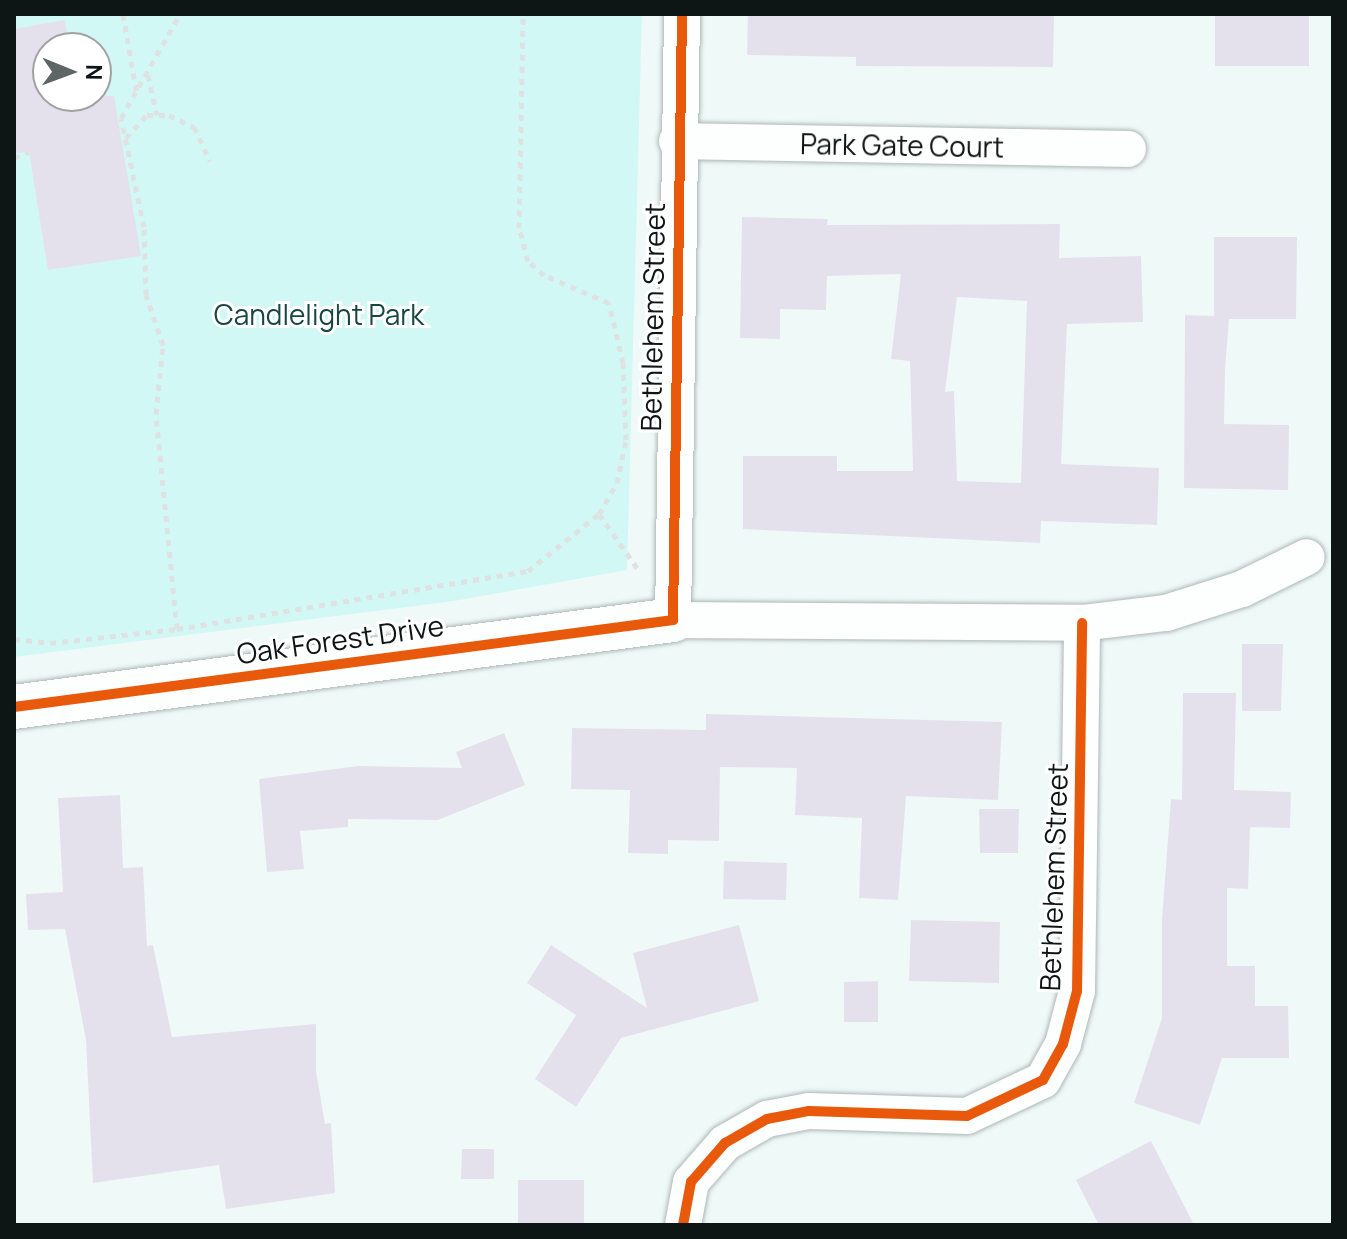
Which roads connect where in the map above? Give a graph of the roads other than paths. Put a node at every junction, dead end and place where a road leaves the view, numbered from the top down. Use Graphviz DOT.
graph roads {
  1 [pos="682,14"];
  2 [pos="677,141"];
  3 [pos="1128,149"];
  4 [pos="1307,557"];
  5 [pos="673,620"];
  6 [pos="1082,623"];
  7 [pos="14,707"];
  8 [pos="683,1225"];
  1 -- 2 [label="street, Bethlehem Street"];
  2 -- 3 [label="street, Park Gate Court"];
  2 -- 5 [label="street, Bethlehem Street"];
  4 -- 6 [label="street, Oak Forest Drive"];
  5 -- 6 [label="street, Oak Forest Drive"];
  5 -- 7 [label="street, Oak Forest Drive"];
  6 -- 8 [label="street, Bethlehem Street"];
}
